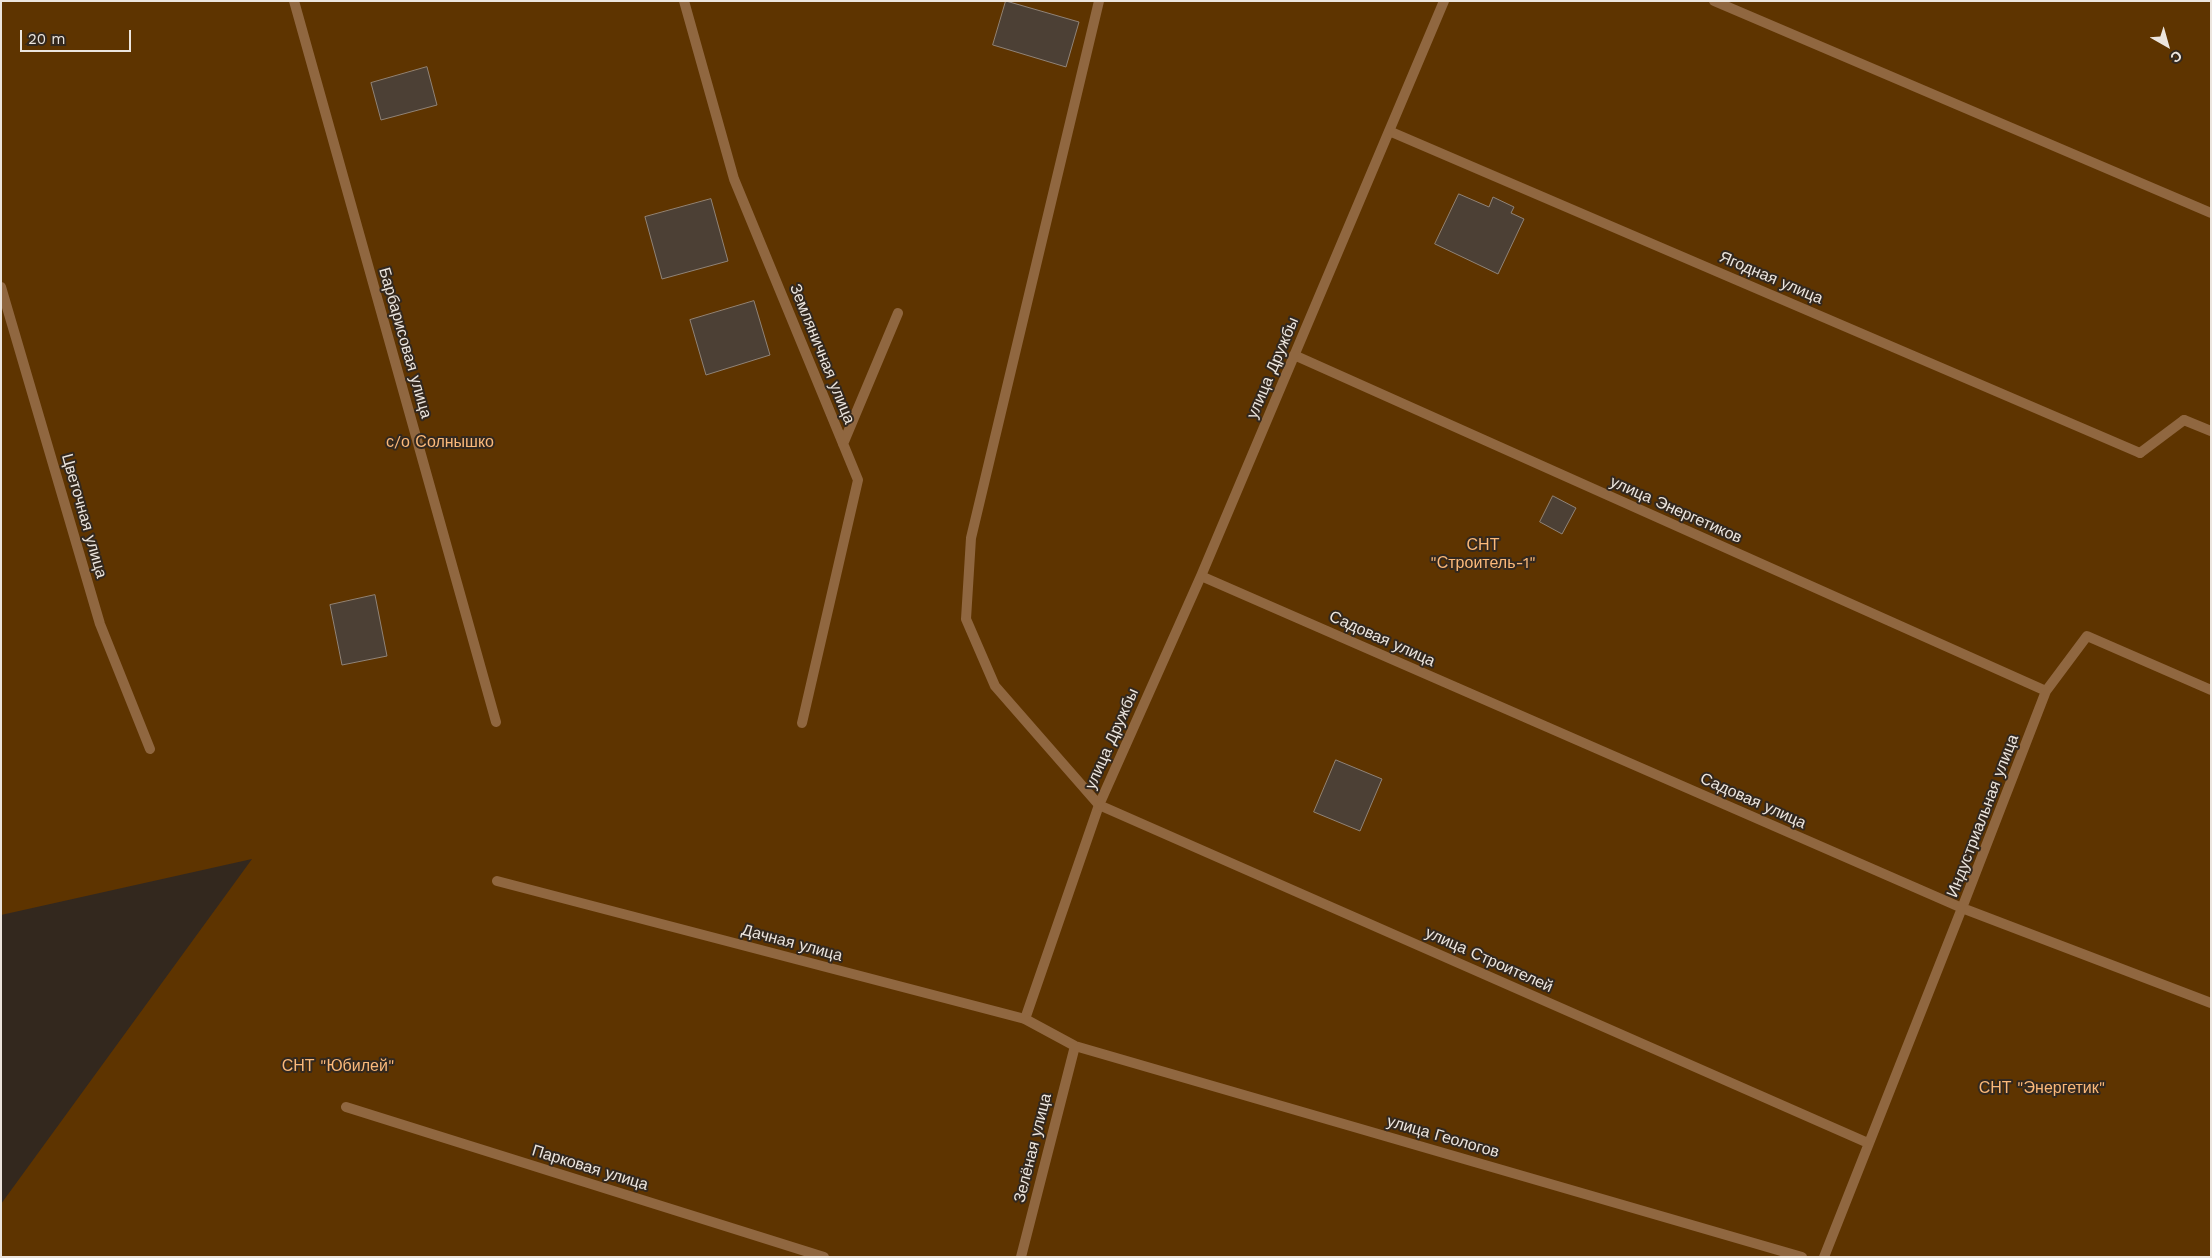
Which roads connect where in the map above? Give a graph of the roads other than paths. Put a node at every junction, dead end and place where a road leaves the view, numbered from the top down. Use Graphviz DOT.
graph roads {
  1 [pos="294,1"];
  2 [pos="684,1"];
  3 [pos="1099,1"];
  4 [pos="1444,1"];
  5 [pos="1714,1"];
  6 [pos="1389,131"];
  7 [pos="2211,213"];
  8 [pos="1,287"];
  9 [pos="898,313"];
  10 [pos="1294,355"];
  11 [pos="2211,431"];
  12 [pos="843,444"];
  13 [pos="1201,576"];
  14 [pos="2211,690"];
  15 [pos="2046,691"];
  16 [pos="496,722"];
  17 [pos="802,723"];
  18 [pos="150,749"];
  19 [pos="1099,805"];
  20 [pos="497,881"];
  21 [pos="1962,908"];
  22 [pos="2211,1003"];
  23 [pos="1025,1019"];
  24 [pos="1075,1046"];
  25 [pos="346,1107"];
  26 [pos="1868,1143"];
  27 [pos="824,1257"];
  28 [pos="1021,1257"];
  29 [pos="1802,1257"];
  30 [pos="1824,1257"];
  1 -- 16 [label="street, Барбарисовая улица"];
  2 -- 12 [label="street, Земляничная улица"];
  3 -- 19 [label="street, улица Дружбы"];
  4 -- 6 [label="street, улица Дружбы"];
  5 -- 7 [label="street"];
  6 -- 10 [label="street, улица Дружбы"];
  6 -- 11 [label="street, Ягодная улица"];
  8 -- 18 [label="street, Цветочная улица"];
  9 -- 12 [label="street"];
  10 -- 13 [label="street, улица Дружбы"];
  10 -- 15 [label="street, улица Энергетиков"];
  12 -- 17 [label="street, Земляничная улица"];
  13 -- 19 [label="street, улица Дружбы"];
  13 -- 21 [label="street, Садовая улица"];
  14 -- 15 [label="street, Индустриальная улица"];
  15 -- 21 [label="street, Индустриальная улица"];
  19 -- 23 [label="street"];
  19 -- 26 [label="street, улица Строителей"];
  20 -- 23 [label="street, Дачная улица"];
  21 -- 22 [label="street, Индустриальная улица"];
  21 -- 26 [label="street"];
  23 -- 24 [label="street, Дачная улица"];
  24 -- 28 [label="street, Зелёная улица"];
  24 -- 29 [label="street, улица Геологов"];
  25 -- 27 [label="street, Парковая улица"];
  26 -- 30 [label="street"];
}
